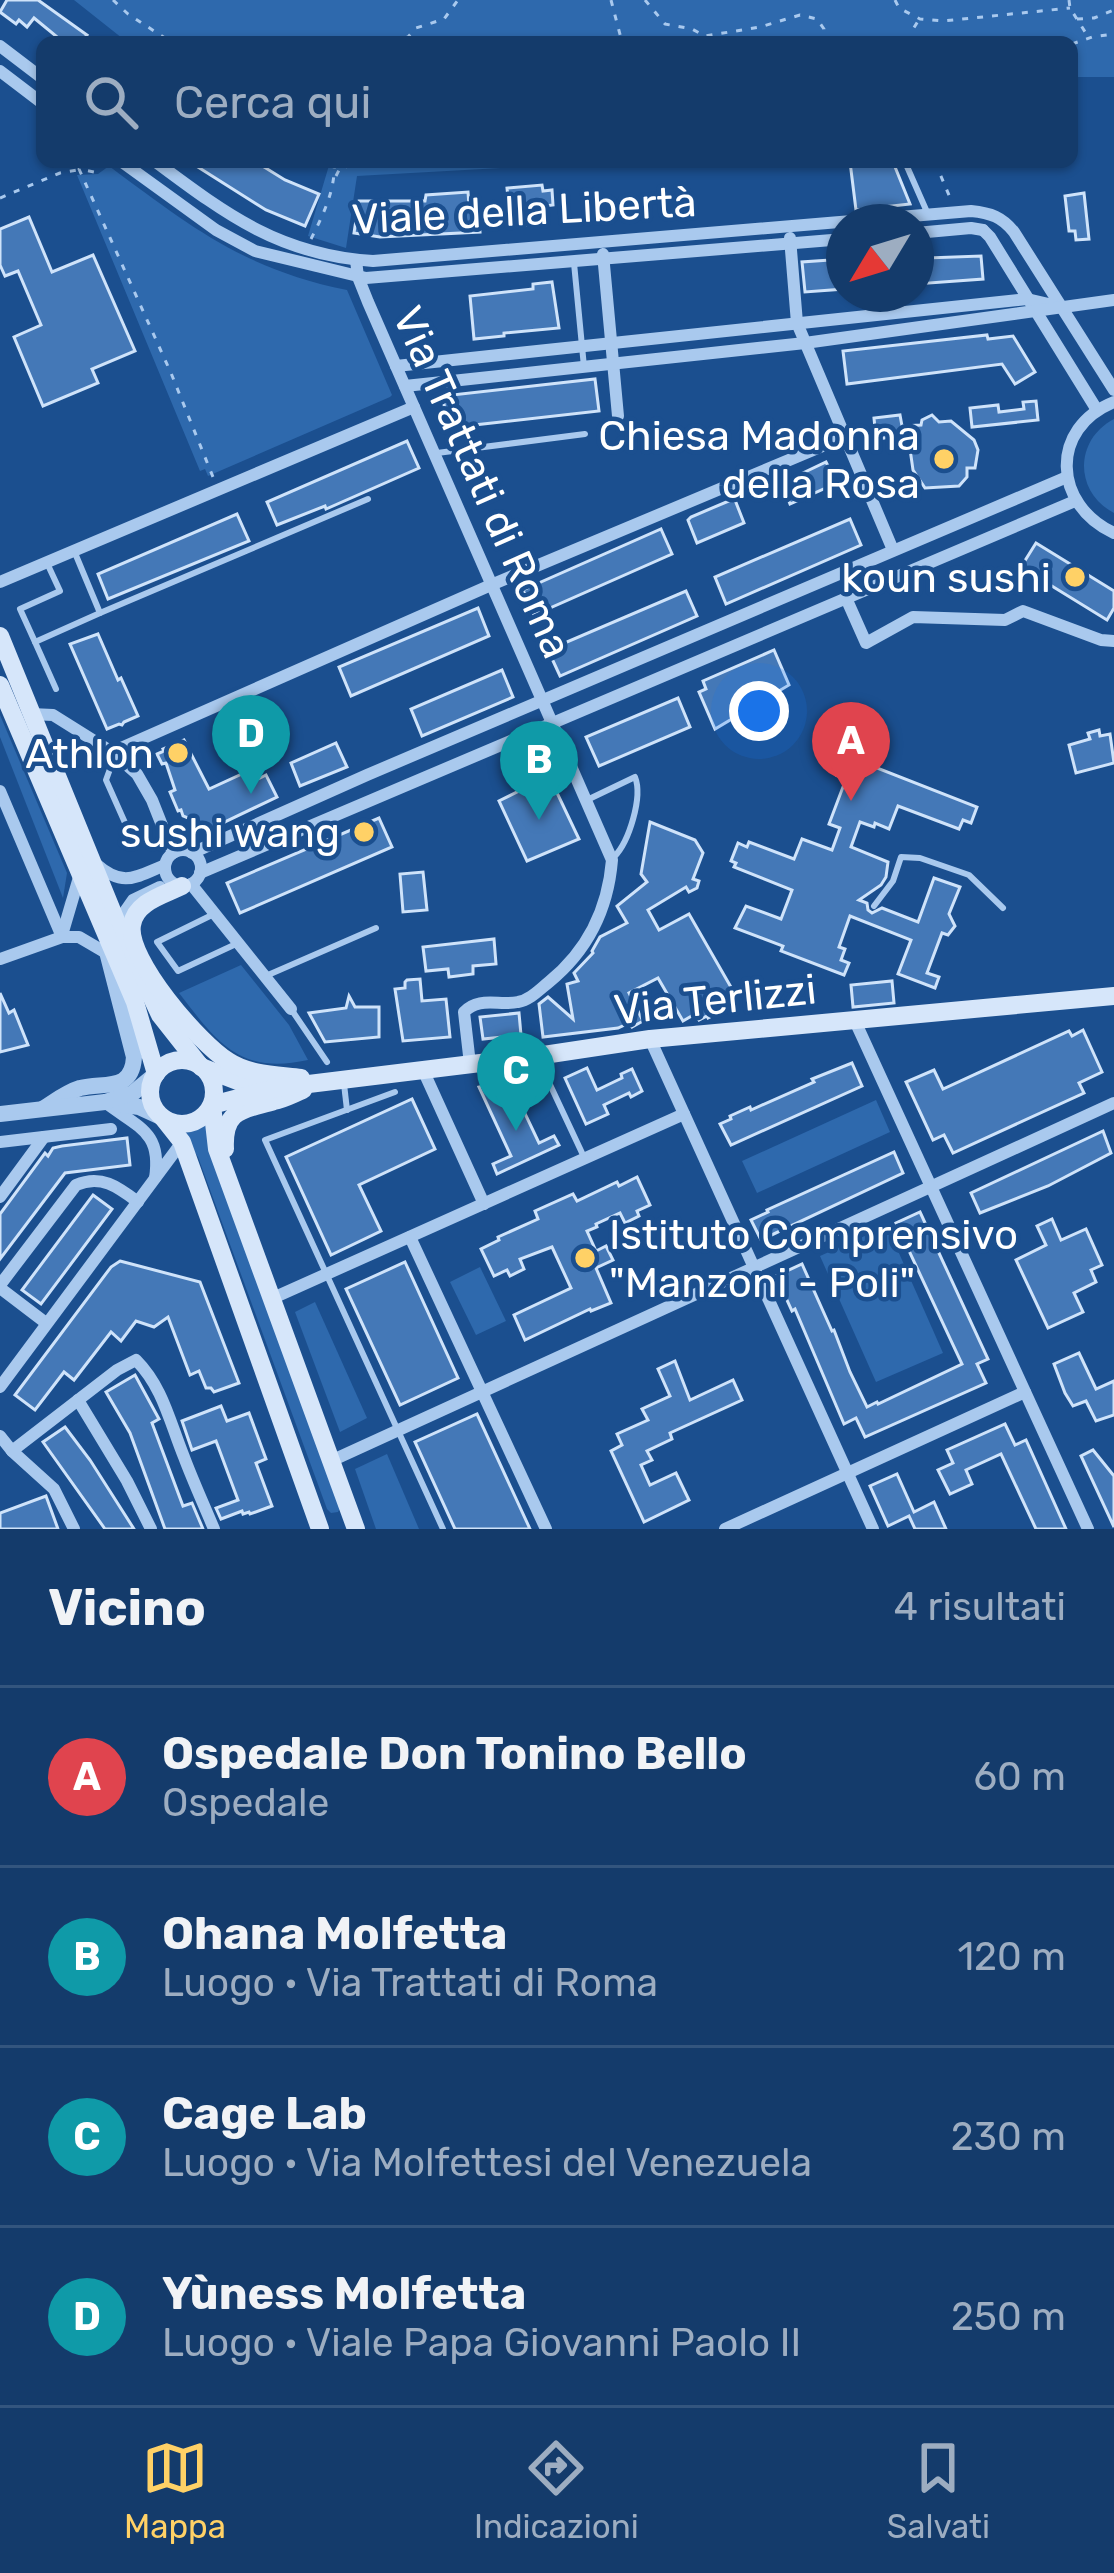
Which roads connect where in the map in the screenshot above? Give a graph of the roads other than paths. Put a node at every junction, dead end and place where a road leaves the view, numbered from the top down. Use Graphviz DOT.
graph roads {
  1 [pos="0,46"];
  2 [pos="0,71"];
  3 [pos="36,73"];
  4 [pos="36,98"];
  5 [pos="130,168"];
  6 [pos="164,168"];
  7 [pos="908,168"];
  8 [pos="189,187"];
  9 [pos="178,203"];
  10 [pos="923,204"];
  11 [pos="992,214"];
  12 [pos="934,215"];
  13 [pos="826,222"];
  14 [pos="789,225"];
  15 [pos="983,230"];
  16 [pos="934,231"];
  17 [pos="602,241"];
  18 [pos="826,241"];
  19 [pos="790,244"];
  20 [pos="604,259"];
  21 [pos="356,260"];
  22 [pos="574,262"];
  23 [pos="358,277"];
  24 [pos="1027,298"];
  25 [pos="1114,300"];
  26 [pos="1060,307"];
  27 [pos="1036,312"];
  28 [pos="797,323"];
  29 [pos="611,343"];
  30 [pos="805,343"];
  31 [pos="583,346"];
  32 [pos="613,364"];
  33 [pos="397,366"];
  34 [pos="584,367"];
  35 [pos="405,386"];
  36 [pos="1114,390"];
  37 [pos="1114,402"];
  38 [pos="414,407"];
  39 [pos="1097,410"];
  40 [pos="618,416"];
  41 [pos="585,434"];
  42 [pos="844,436"];
  43 [pos="434,453"];
  44 [pos="1067,477"];
  45 [pos="368,499"];
  46 [pos="1076,501"];
  47 [pos="1114,533"];
  48 [pos="74,550"];
  49 [pos="893,550"];
  50 [pos="47,562"];
  51 [pos="821,581"];
  52 [pos="0,582"];
  53 [pos="491,585"];
  54 [pos="846,598"];
  55 [pos="831,603"];
  56 [pos="100,613"];
  57 [pos="716,626"];
  58 [pos="0,636"];
  59 [pos="1114,641"];
  60 [pos="35,642"];
  61 [pos="725,648"];
  62 [pos="0,687"];
  63 [pos="56,689"];
  64 [pos="542,700"];
  65 [pos="31,714"];
  66 [pos="553,725"];
  67 [pos="113,753"];
  68 [pos="367,775"];
  69 [pos="0,790"];
  70 [pos="378,800"];
  71 [pos="587,800"];
  72 [pos="134,843"];
  73 [pos="192,853"];
  74 [pos="169,859"];
  75 [pos="612,860"];
  76 [pos="85,865"];
  77 [pos="186,881"];
  78 [pos="95,906"];
  79 [pos="874,906"];
  80 [pos="1003,908"];
  81 [pos="214,914"];
  82 [pos="117,923"];
  83 [pos="376,928"];
  84 [pos="62,937"];
  85 [pos="238,943"];
  86 [pos="107,954"];
  87 [pos="0,959"];
  88 [pos="265,976"];
  89 [pos="1114,996"];
  90 [pos="291,1009"];
  91 [pos="855,1021"];
  92 [pos="650,1039"];
  93 [pos="537,1056"];
  94 [pos="470,1064"];
  95 [pos="202,1067"];
  96 [pos="423,1070"];
  97 [pos="156,1074"];
  98 [pos="331,1074"];
  99 [pos="276,1088"];
  100 [pos="395,1092"];
  101 [pos="105,1102"];
  102 [pos="1114,1103"];
  103 [pos="212,1105"];
  104 [pos="44,1108"];
  105 [pos="347,1110"];
  106 [pos="0,1114"];
  107 [pos="684,1114"];
  108 [pos="163,1118"];
  109 [pos="111,1129"];
  110 [pos="44,1137"];
  111 [pos="0,1142"];
  112 [pos="182,1142"];
  113 [pos="585,1159"];
  114 [pos="154,1180"];
  115 [pos="230,1186"];
  116 [pos="932,1187"];
  117 [pos="0,1197"];
  118 [pos="138,1202"];
  119 [pos="484,1204"];
  120 [pos="410,1237"];
  121 [pos="754,1268"];
  122 [pos="326,1274"];
  123 [pos="0,1287"];
  124 [pos="273,1298"];
  125 [pos="46,1323"];
  126 [pos="0,1387"];
  127 [pos="482,1392"];
  128 [pos="1025,1392"];
  129 [pos="78,1400"];
  130 [pos="398,1431"];
  131 [pos="0,1436"];
  132 [pos="12,1451"];
  133 [pos="333,1460"];
  134 [pos="848,1473"];
  135 [pos="74,1529"];
  136 [pos="151,1529"];
  137 [pos="214,1529"];
  138 [pos="320,1529"];
  139 [pos="356,1529"];
  140 [pos="443,1529"];
  141 [pos="545,1529"];
  142 [pos="725,1529"];
  143 [pos="873,1529"];
  144 [pos="1088,1529"];
  1 -- 3 [label="street"];
  2 -- 4 [label="street"];
  5 -- 9 [label="street, Viale della Libertà"];
  6 -- 8 [label="street, Viale della Libertà"];
  7 -- 10 [label="lane"];
  8 -- 9 [label="street"];
  8 -- 21 [label="street, Viale della Libertà"];
  9 -- 23 [label="street, Viale della Libertà"];
  11 -- 12 [label="street, Viale della Libertà"];
  11 -- 15 [label="street"];
  11 -- 26 [label="street"];
  13 -- 14 [label="street, Viale della Libertà"];
  14 -- 17 [label="street, Viale della Libertà"];
  14 -- 19 [label="street"];
  15 -- 16 [label="street"];
  15 -- 24 [label="street"];
  17 -- 20 [label="street"];
  17 -- 21 [label="street, Viale della Libertà"];
  18 -- 19 [label="street, Viale della Libertà"];
  19 -- 20 [label="street, Viale della Libertà"];
  19 -- 28 [label="street"];
  20 -- 22 [label="street, Viale della Libertà"];
  20 -- 29 [label="street"];
  21 -- 23 [label="street, Via Trattati di Roma"];
  22 -- 23 [label="street, Viale della Libertà"];
  22 -- 31 [label="lane"];
  23 -- 33 [label="street, Via Trattati di Roma"];
  24 -- 26 [label="street"];
  24 -- 27 [label="street"];
  24 -- 28 [label="street"];
  25 -- 26 [label="street"];
  26 -- 27 [label="street"];
  26 -- 36 [label="street"];
  27 -- 30 [label="street"];
  27 -- 39 [label="street"];
  28 -- 29 [label="street"];
  28 -- 30 [label="street"];
  29 -- 31 [label="street"];
  29 -- 32 [label="street"];
  30 -- 32 [label="street"];
  30 -- 42 [label="street"];
  31 -- 33 [label="street"];
  31 -- 34 [label="lane"];
  32 -- 34 [label="street"];
  32 -- 40 [label="street"];
  33 -- 35 [label="street, Via Trattati di Roma"];
  34 -- 35 [label="street"];
  35 -- 38 [label="street, Via Trattati di Roma"];
  37 -- 39 [label="street"];
  38 -- 43 [label="street, Via Trattati di Roma"];
  38 -- 48 [label="street"];
  39 -- 44 [label="street"];
  41 -- 43 [label="lane"];
  42 -- 49 [label="street"];
  42 -- 53 [label="street"];
  43 -- 53 [label="street, Via Trattati di Roma"];
  44 -- 46 [label="street"];
  44 -- 49 [label="street"];
  45 -- 56 [label="lane"];
  46 -- 47 [label="street"];
  46 -- 54 [label="street"];
  48 -- 50 [label="street"];
  48 -- 56 [label="lane"];
  49 -- 51 [label="street"];
  50 -- 52 [label="street"];
  50 -- 60 [label="lane"];
  51 -- 55 [label="street"];
  51 -- 57 [label="street"];
  53 -- 64 [label="street, Via Trattati di Roma"];
  53 -- 67 [label="street"];
  54 -- 55 [label="street"];
  54 -- 59 [label="street"];
  55 -- 61 [label="street"];
  56 -- 60 [label="lane"];
  57 -- 61 [label="street"];
  57 -- 64 [label="street"];
  58 -- 65 [label="main road"];
  60 -- 63 [label="lane"];
  61 -- 66 [label="street"];
  62 -- 76 [label="main road"];
  64 -- 66 [label="street, Via Trattati di Roma"];
  64 -- 68 [label="street"];
  65 -- 67 [label="street"];
  65 -- 76 [label="main road"];
  66 -- 70 [label="street"];
  66 -- 71 [label="street, Via Trattati di Roma"];
  67 -- 72 [label="lane"];
  67 -- 74 [label="street"];
  68 -- 70 [label="street"];
  68 -- 73 [label="street"];
  69 -- 84 [label="street"];
  70 -- 77 [label="street"];
  71 -- 75 [label="street, Via Trattati di Roma"];
  71 -- 75 [label="lane"];
  73 -- 74 [label="street"];
  73 -- 77 [label="street"];
  74 -- 76 [label="street"];
  74 -- 77 [label="street"];
  75 -- 94 [label="street"];
  76 -- 78 [label="main road"];
  76 -- 82 [label="main road"];
  76 -- 84 [label="street"];
  77 -- 81 [label="street"];
  77 -- 82 [label="street"];
  77 -- 98 [label="main road, Via Terlizzi"];
  78 -- 86 [label="street"];
  78 -- 97 [label="main road"];
  79 -- 80 [label="lane"];
  81 -- 85 [label="street"];
  81 -- 85 [label="lane"];
  82 -- 95 [label="main road"];
  83 -- 88 [label="lane"];
  84 -- 86 [label="street"];
  84 -- 87 [label="street"];
  85 -- 88 [label="street"];
  86 -- 104 [label="street"];
  88 -- 90 [label="street"];
  89 -- 91 [label="main road, Via Terlizzi"];
  90 -- 98 [label="lane"];
  91 -- 92 [label="main road, Via Terlizzi"];
  91 -- 116 [label="street"];
  92 -- 93 [label="main road, Via Terlizzi"];
  92 -- 107 [label="street"];
  93 -- 94 [label="main road, Via Terlizzi"];
  93 -- 113 [label="lane"];
  94 -- 96 [label="main road, Via Terlizzi"];
  95 -- 97 [label="main road"];
  95 -- 99 [label="main road, Via Terlizzi"];
  95 -- 103 [label="main road"];
  96 -- 98 [label="main road, Via Terlizzi"];
  96 -- 119 [label="street"];
  97 -- 101 [label="street"];
  97 -- 108 [label="main road"];
  98 -- 99 [label="main road, Via Terlizzi"];
  98 -- 105 [label="lane"];
  98 -- 115 [label="main road, Via Terlizzi"];
  99 -- 103 [label="main road, Via Terlizzi"];
  100 -- 105 [label="lane"];
  101 -- 104 [label="street"];
  101 -- 108 [label="street"];
  101 -- 114 [label="street"];
  102 -- 116 [label="street"];
  103 -- 108 [label="main road"];
  103 -- 115 [label="main road"];
  104 -- 106 [label="street"];
  105 -- 122 [label="lane"];
  107 -- 113 [label="street"];
  107 -- 121 [label="street"];
  108 -- 112 [label="main road"];
  109 -- 110 [label="street"];
  110 -- 111 [label="street"];
  110 -- 117 [label="street"];
  112 -- 114 [label="street"];
  112 -- 138 [label="main road"];
  113 -- 119 [label="street"];
  114 -- 118 [label="street"];
  115 -- 124 [label="main road"];
  116 -- 121 [label="street"];
  116 -- 128 [label="street"];
  118 -- 123 [label="street"];
  118 -- 125 [label="street"];
  119 -- 120 [label="street"];
  120 -- 122 [label="street"];
  120 -- 127 [label="street"];
  121 -- 127 [label="street"];
  121 -- 134 [label="street"];
  122 -- 124 [label="street"];
  122 -- 130 [label="lane"];
  123 -- 125 [label="street"];
  124 -- 133 [label="main road"];
  125 -- 126 [label="street"];
  127 -- 130 [label="street"];
  127 -- 141 [label="street"];
  128 -- 134 [label="street"];
  128 -- 144 [label="street"];
  129 -- 132 [label="street"];
  129 -- 136 [label="street"];
  129 -- 137 [label="street"];
  130 -- 133 [label="street"];
  130 -- 140 [label="lane"];
  131 -- 132 [label="street"];
  132 -- 135 [label="street"];
  133 -- 139 [label="main road"];
  134 -- 142 [label="street"];
  134 -- 143 [label="street"];
}
